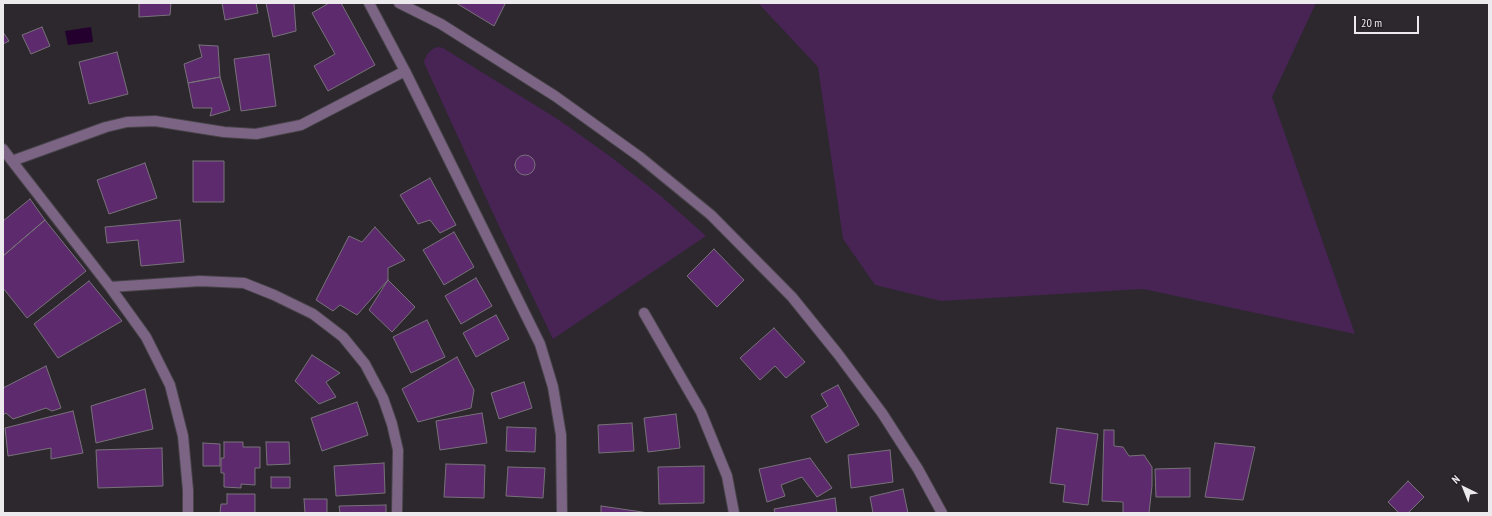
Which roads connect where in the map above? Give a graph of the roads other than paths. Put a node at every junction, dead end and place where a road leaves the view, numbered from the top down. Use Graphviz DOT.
graph roads {
  1 [pos="369,3"];
  2 [pos="399,3"];
  3 [pos="405,71"];
  4 [pos="3,149"];
  5 [pos="12,161"];
  6 [pos="110,287"];
  7 [pos="644,313"];
  8 [pos="188,513"];
  9 [pos="397,513"];
  10 [pos="562,513"];
  11 [pos="734,513"];
  12 [pos="942,513"];
  1 -- 3 [label="street"];
  2 -- 12 [label="street"];
  3 -- 5 [label="street"];
  3 -- 10 [label="street"];
  4 -- 5 [label="street"];
  5 -- 6 [label="street"];
  6 -- 8 [label="street"];
  6 -- 9 [label="street"];
  7 -- 11 [label="street"];
}
